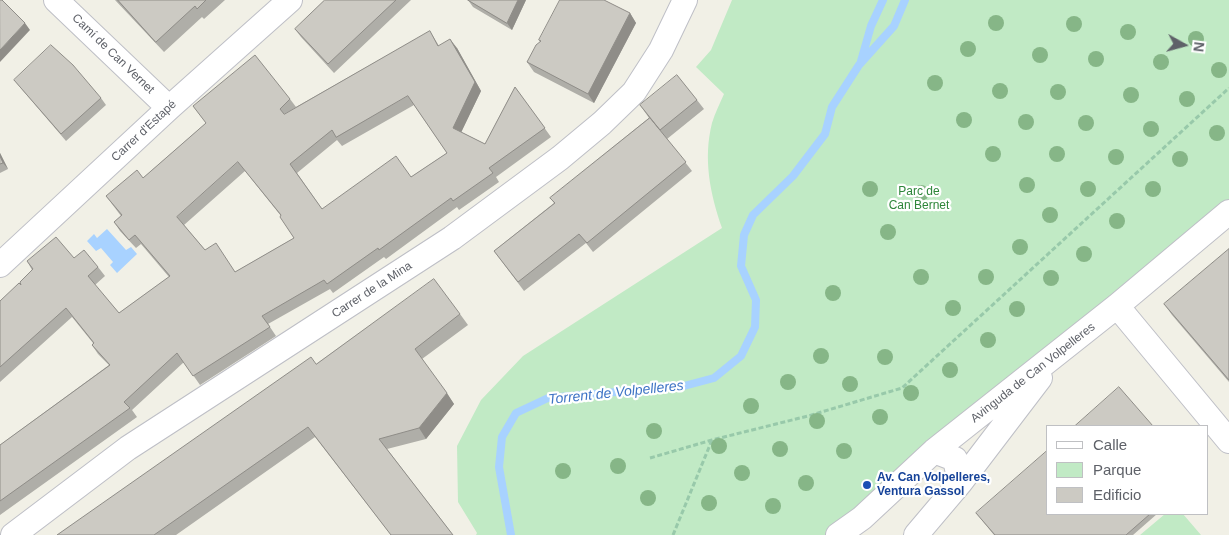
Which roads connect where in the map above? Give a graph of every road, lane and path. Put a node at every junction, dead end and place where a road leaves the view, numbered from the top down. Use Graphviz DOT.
graph roads {
  1 [pos="56,0"];
  2 [pos="290,0"];
  3 [pos="686,0"];
  4 [pos="1229,88"];
  5 [pos="169,108"];
  6 [pos="1229,212"];
  7 [pos="0,264"];
  8 [pos="1117,306"];
  9 [pos="1061,350"];
  10 [pos="712,440"];
  11 [pos="1229,441"];
  12 [pos="934,450"];
  13 [pos="650,458"];
  14 [pos="960,483"];
  15 [pos="849,531"];
  16 [pos="13,535"];
  17 [pos="673,535"];
  18 [pos="916,535"];
  1 -- 5 [label="street, Camí de Can Vernet"];
  2 -- 5 [label="street, Carrer d'Estapé"];
  3 -- 16 [label="street, Carrer de la Mina"];
  4 -- 10 [label="path"];
  5 -- 7 [label="street, Carrer d'Estapé"];
  6 -- 8 [label="street, Avinguda de Can Volpelleres"];
  8 -- 9 [label="street, Avinguda de Can Volpelleres"];
  8 -- 11 [label="street"];
  9 -- 12 [label="street, Avinguda de Can Volpelleres"];
  9 -- 14 [label="street"];
  10 -- 13 [label="path"];
  10 -- 17 [label="path"];
  12 -- 14 [label="street"];
  12 -- 15 [label="street, Avinguda de Can Volpelleres"];
  14 -- 18 [label="street"];
}
